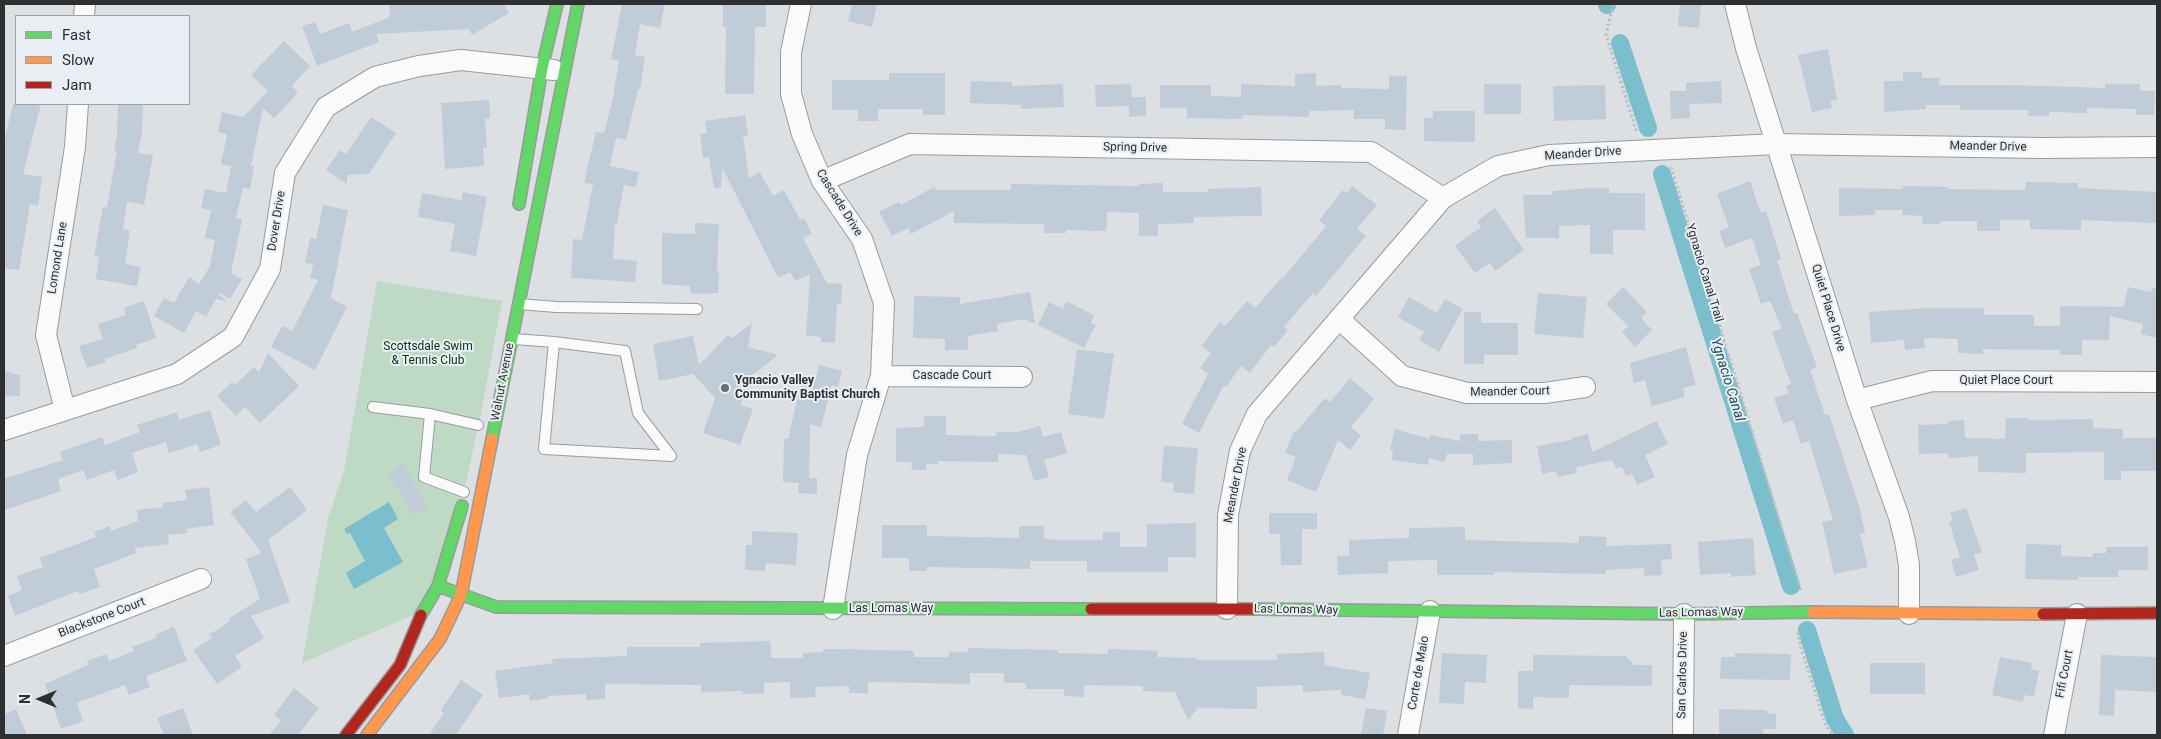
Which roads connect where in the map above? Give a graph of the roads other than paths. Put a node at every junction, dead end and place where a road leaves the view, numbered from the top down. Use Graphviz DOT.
graph roads {
  1 [pos="557,4"];
  2 [pos="578,4"];
  3 [pos="801,4"];
  4 [pos="1735,4"];
  5 [pos="542,68"];
  6 [pos="564,71"];
  7 [pos="78,105"];
  8 [pos="1777,144"];
  9 [pos="2157,147"];
  10 [pos="822,181"];
  11 [pos="1442,198"];
  12 [pos="517,214"];
  13 [pos="518,304"];
  14 [pos="697,309"];
  15 [pos="1339,319"];
  16 [pos="511,339"];
  17 [pos="554,342"];
  18 [pos="881,376"];
  19 [pos="1022,377"];
  20 [pos="2157,382"];
  21 [pos="1585,387"];
  22 [pos="1857,400"];
  23 [pos="373,407"];
  24 [pos="482,409"];
  25 [pos="65,410"];
  26 [pos="430,414"];
  27 [pos="4,430"];
  28 [pos="477,430"];
  29 [pos="465,488"];
  30 [pos="201,579"];
  31 [pos="438,586"];
  32 [pos="461,595"];
  33 [pos="833,608"];
  34 [pos="1227,609"];
  35 [pos="1430,612"];
  36 [pos="2157,613"];
  37 [pos="1684,614"];
  38 [pos="1909,614"];
  39 [pos="2077,614"];
  40 [pos="4,656"];
  41 [pos="346,735"];
  42 [pos="368,735"];
  43 [pos="1408,735"];
  44 [pos="1683,735"];
  45 [pos="2054,735"];
  1 -- 5 [label="street"];
  2 -- 6 [label="street, Walnut Avenue"];
  3 -- 10 [label="street, Cascade Drive"];
  4 -- 8 [label="street, Quiet Place Drive"];
  5 -- 6 [label="street, Dover Drive"];
  5 -- 12 [label="street"];
  5 -- 25 [label="street, Dover Drive"];
  6 -- 13 [label="street, Walnut Avenue"];
  7 -- 25 [label="street, Lomond Lane"];
  8 -- 9 [label="street, Meander Drive"];
  8 -- 11 [label="street, Meander Drive"];
  8 -- 22 [label="street, Quiet Place Drive"];
  10 -- 11 [label="street, Spring Drive"];
  10 -- 18 [label="street, Cascade Drive"];
  11 -- 15 [label="street, Meander Drive"];
  13 -- 14 [label="lane"];
  13 -- 16 [label="street, Walnut Avenue"];
  15 -- 21 [label="street, Meander Court"];
  15 -- 34 [label="street, Meander Drive"];
  16 -- 17 [label="lane"];
  16 -- 32 [label="street, Walnut Avenue"];
  17 -- 17 [label="lane"];
  18 -- 19 [label="street, Cascade Court"];
  18 -- 33 [label="street, Cascade Drive"];
  20 -- 22 [label="street, Quiet Place Court"];
  22 -- 38 [label="street, Quiet Place Drive"];
  23 -- 26 [label="lane"];
  24 -- 28 [label="street, Walnut Avenue"];
  25 -- 27 [label="street, Dover Drive"];
  26 -- 28 [label="lane"];
  26 -- 29 [label="lane"];
  29 -- 31 [label="street"];
  30 -- 40 [label="street, Blackstone Court"];
  31 -- 32 [label="street, Las Lomas Way"];
  31 -- 41 [label="street"];
  32 -- 33 [label="street, Las Lomas Way"];
  32 -- 42 [label="street, Walnut Avenue"];
  33 -- 34 [label="street, Las Lomas Way"];
  34 -- 35 [label="street, Las Lomas Way"];
  35 -- 37 [label="street, Las Lomas Way"];
  35 -- 43 [label="street, Corte de Maio"];
  36 -- 39 [label="street, Las Lomas Way"];
  37 -- 38 [label="street, Las Lomas Way"];
  37 -- 44 [label="street, San Carlos Drive"];
  38 -- 39 [label="street, Las Lomas Way"];
  39 -- 45 [label="street, Fifi Court"];
}
